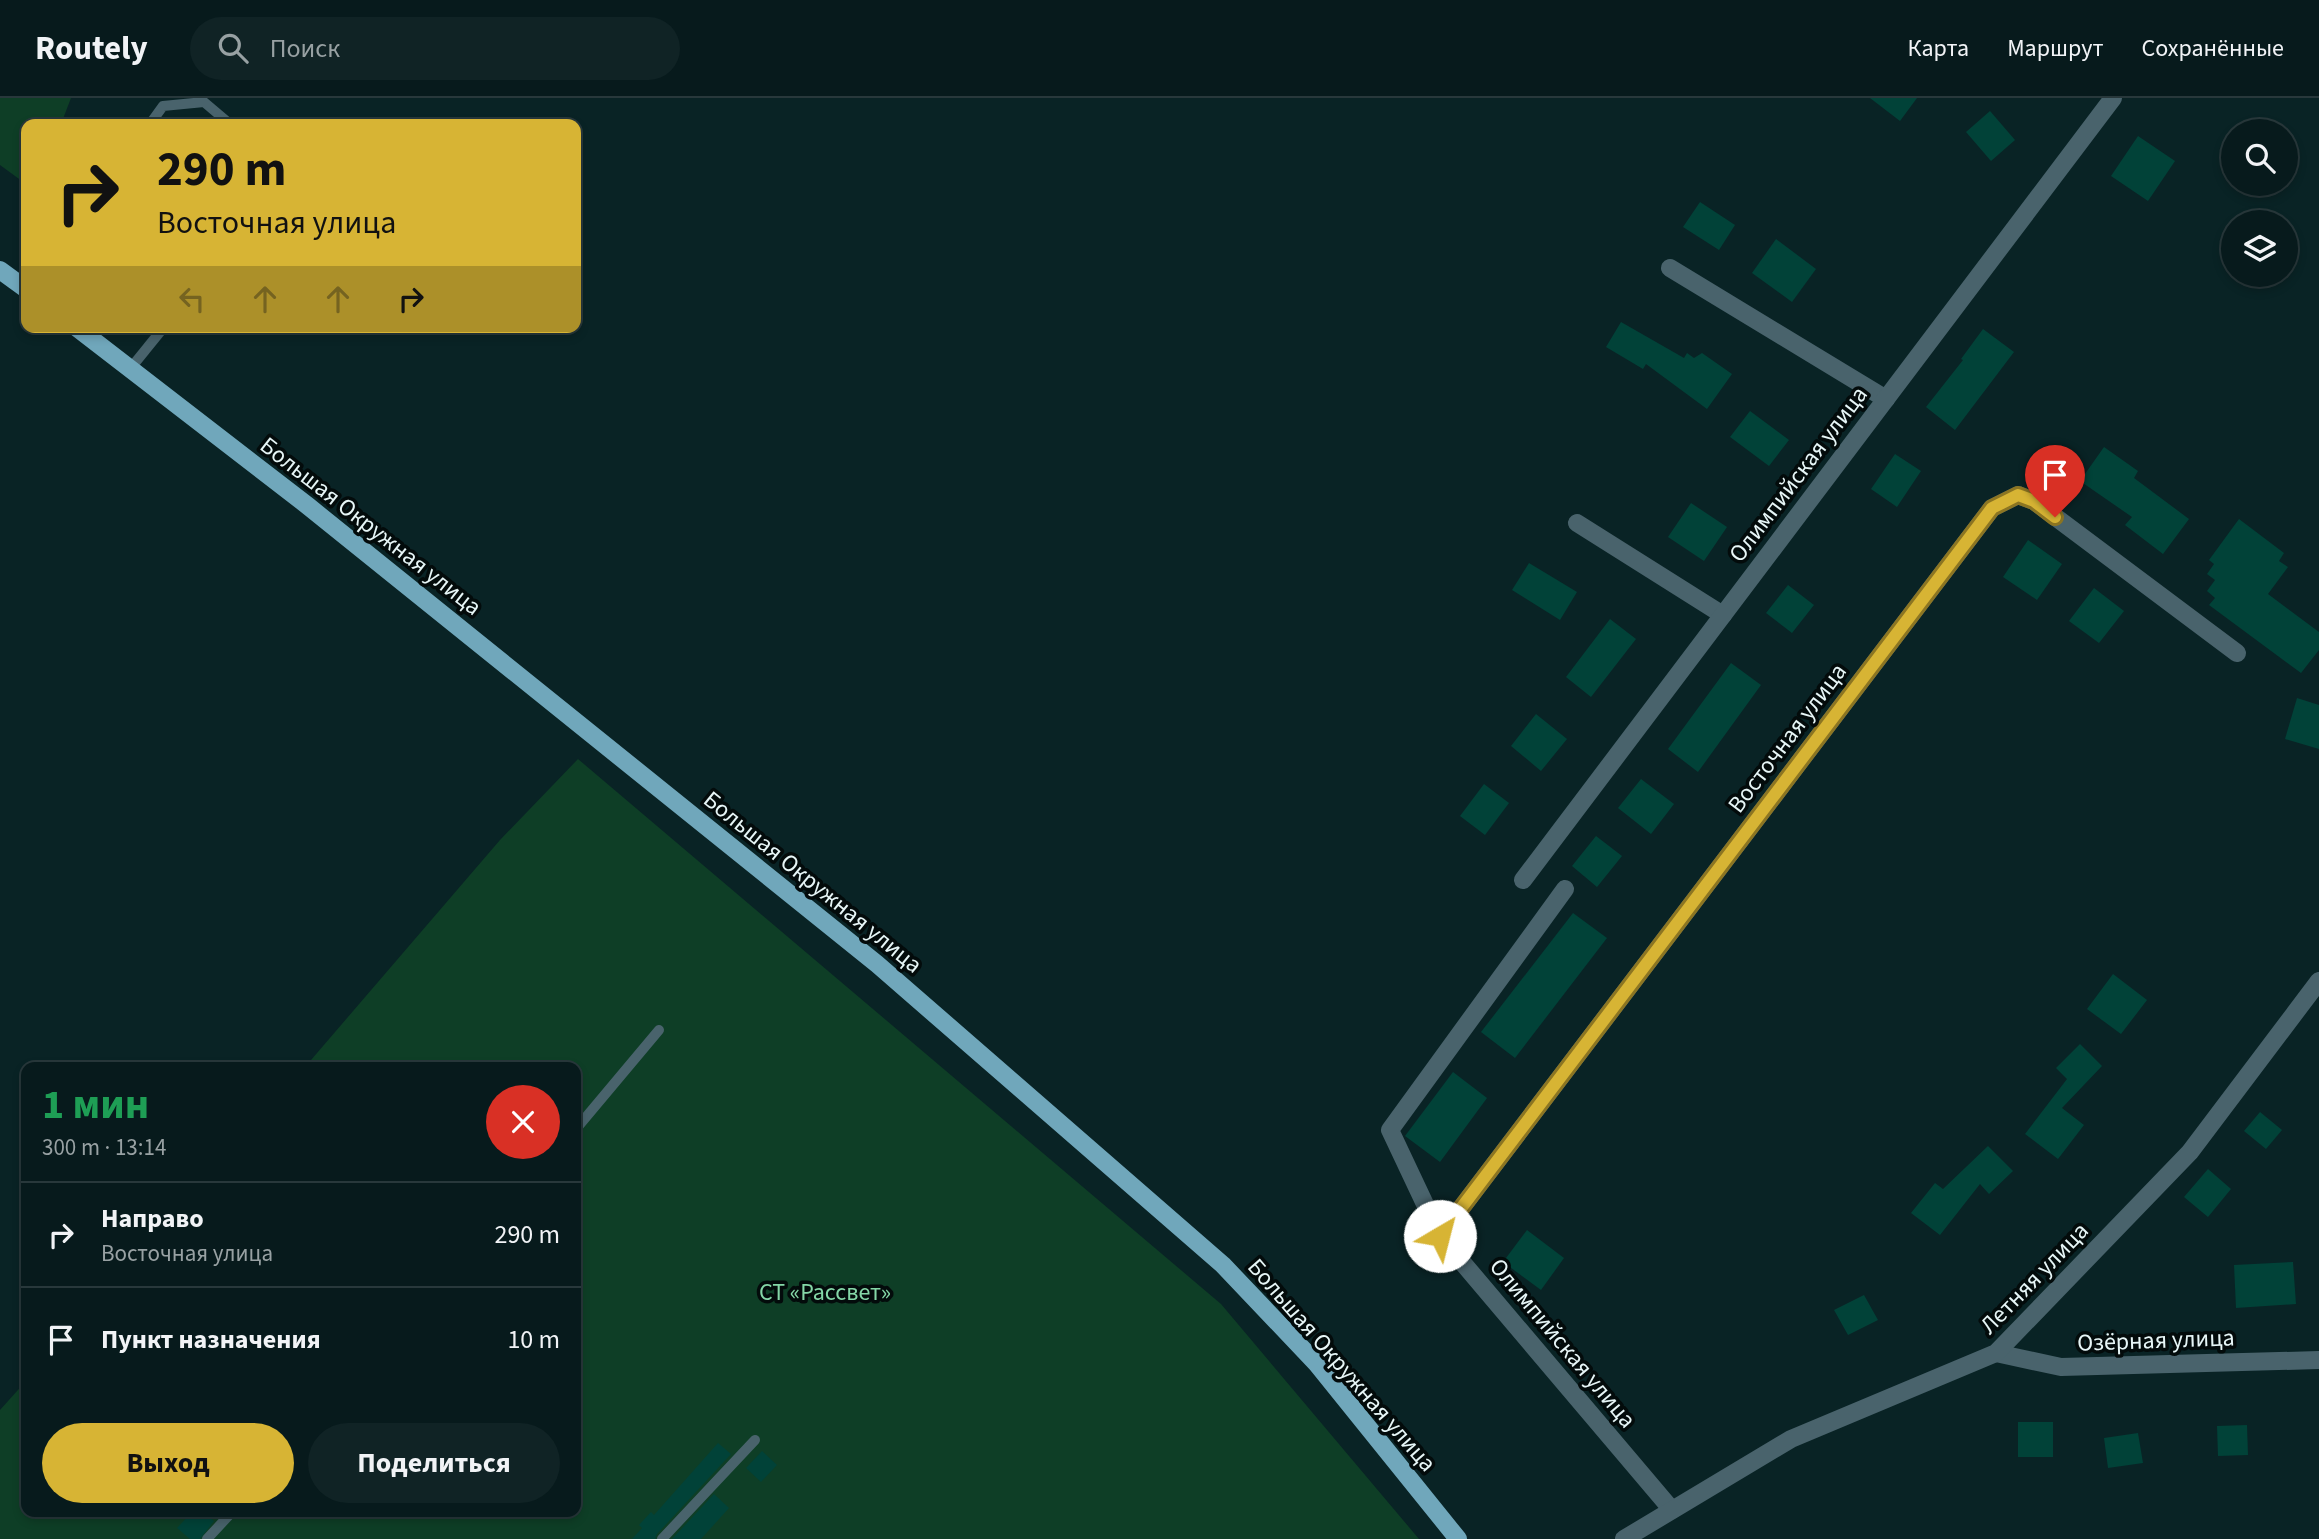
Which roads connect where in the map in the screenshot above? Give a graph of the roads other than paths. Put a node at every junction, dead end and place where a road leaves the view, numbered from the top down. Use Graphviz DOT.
graph roads {
  1 [pos="2113,98"];
  2 [pos="154,119"];
  3 [pos="224,119"];
  4 [pos="1670,268"];
  5 [pos="0,270"];
  6 [pos="21,285"];
  7 [pos="84,333"];
  8 [pos="159,333"];
  9 [pos="130,369"];
  10 [pos="1886,399"];
  11 [pos="1577,523"];
  12 [pos="1723,615"];
  13 [pos="2237,653"];
  14 [pos="1523,880"];
  15 [pos="1565,889"];
  16 [pos="2319,981"];
  17 [pos="659,1030"];
  18 [pos="581,1123"];
  19 [pos="1440,1236"];
  20 [pos="1996,1353"];
  21 [pos="2319,1360"];
  22 [pos="755,1440"];
  23 [pos="1672,1510"];
  24 [pos="227,1517"];
  25 [pos="207,1539"];
  26 [pos="662,1539"];
  27 [pos="1458,1539"];
  28 [pos="1624,1539"];
  1 -- 10 [label="street, Олимпийская улица"];
  2 -- 3 [label="lane"];
  4 -- 10 [label="street"];
  5 -- 6 [label="main road"];
  7 -- 9 [label="main road, Большая Окружная улица"];
  8 -- 9 [label="lane"];
  9 -- 27 [label="main road, Большая Окружная улица"];
  10 -- 12 [label="street, Олимпийская улица"];
  11 -- 12 [label="street"];
  12 -- 14 [label="street, Олимпийская улица"];
  13 -- 19 [label="street, Восточная улица"];
  15 -- 19 [label="street, Олимпийская улица"];
  16 -- 20 [label="street, Летняя улица"];
  17 -- 18 [label="lane"];
  19 -- 23 [label="street, Олимпийская улица"];
  20 -- 21 [label="street, Озёрная улица"];
  20 -- 23 [label="street, Летняя улица"];
  22 -- 26 [label="lane"];
  23 -- 28 [label="street, Летняя улица"];
  24 -- 25 [label="lane"];
}
